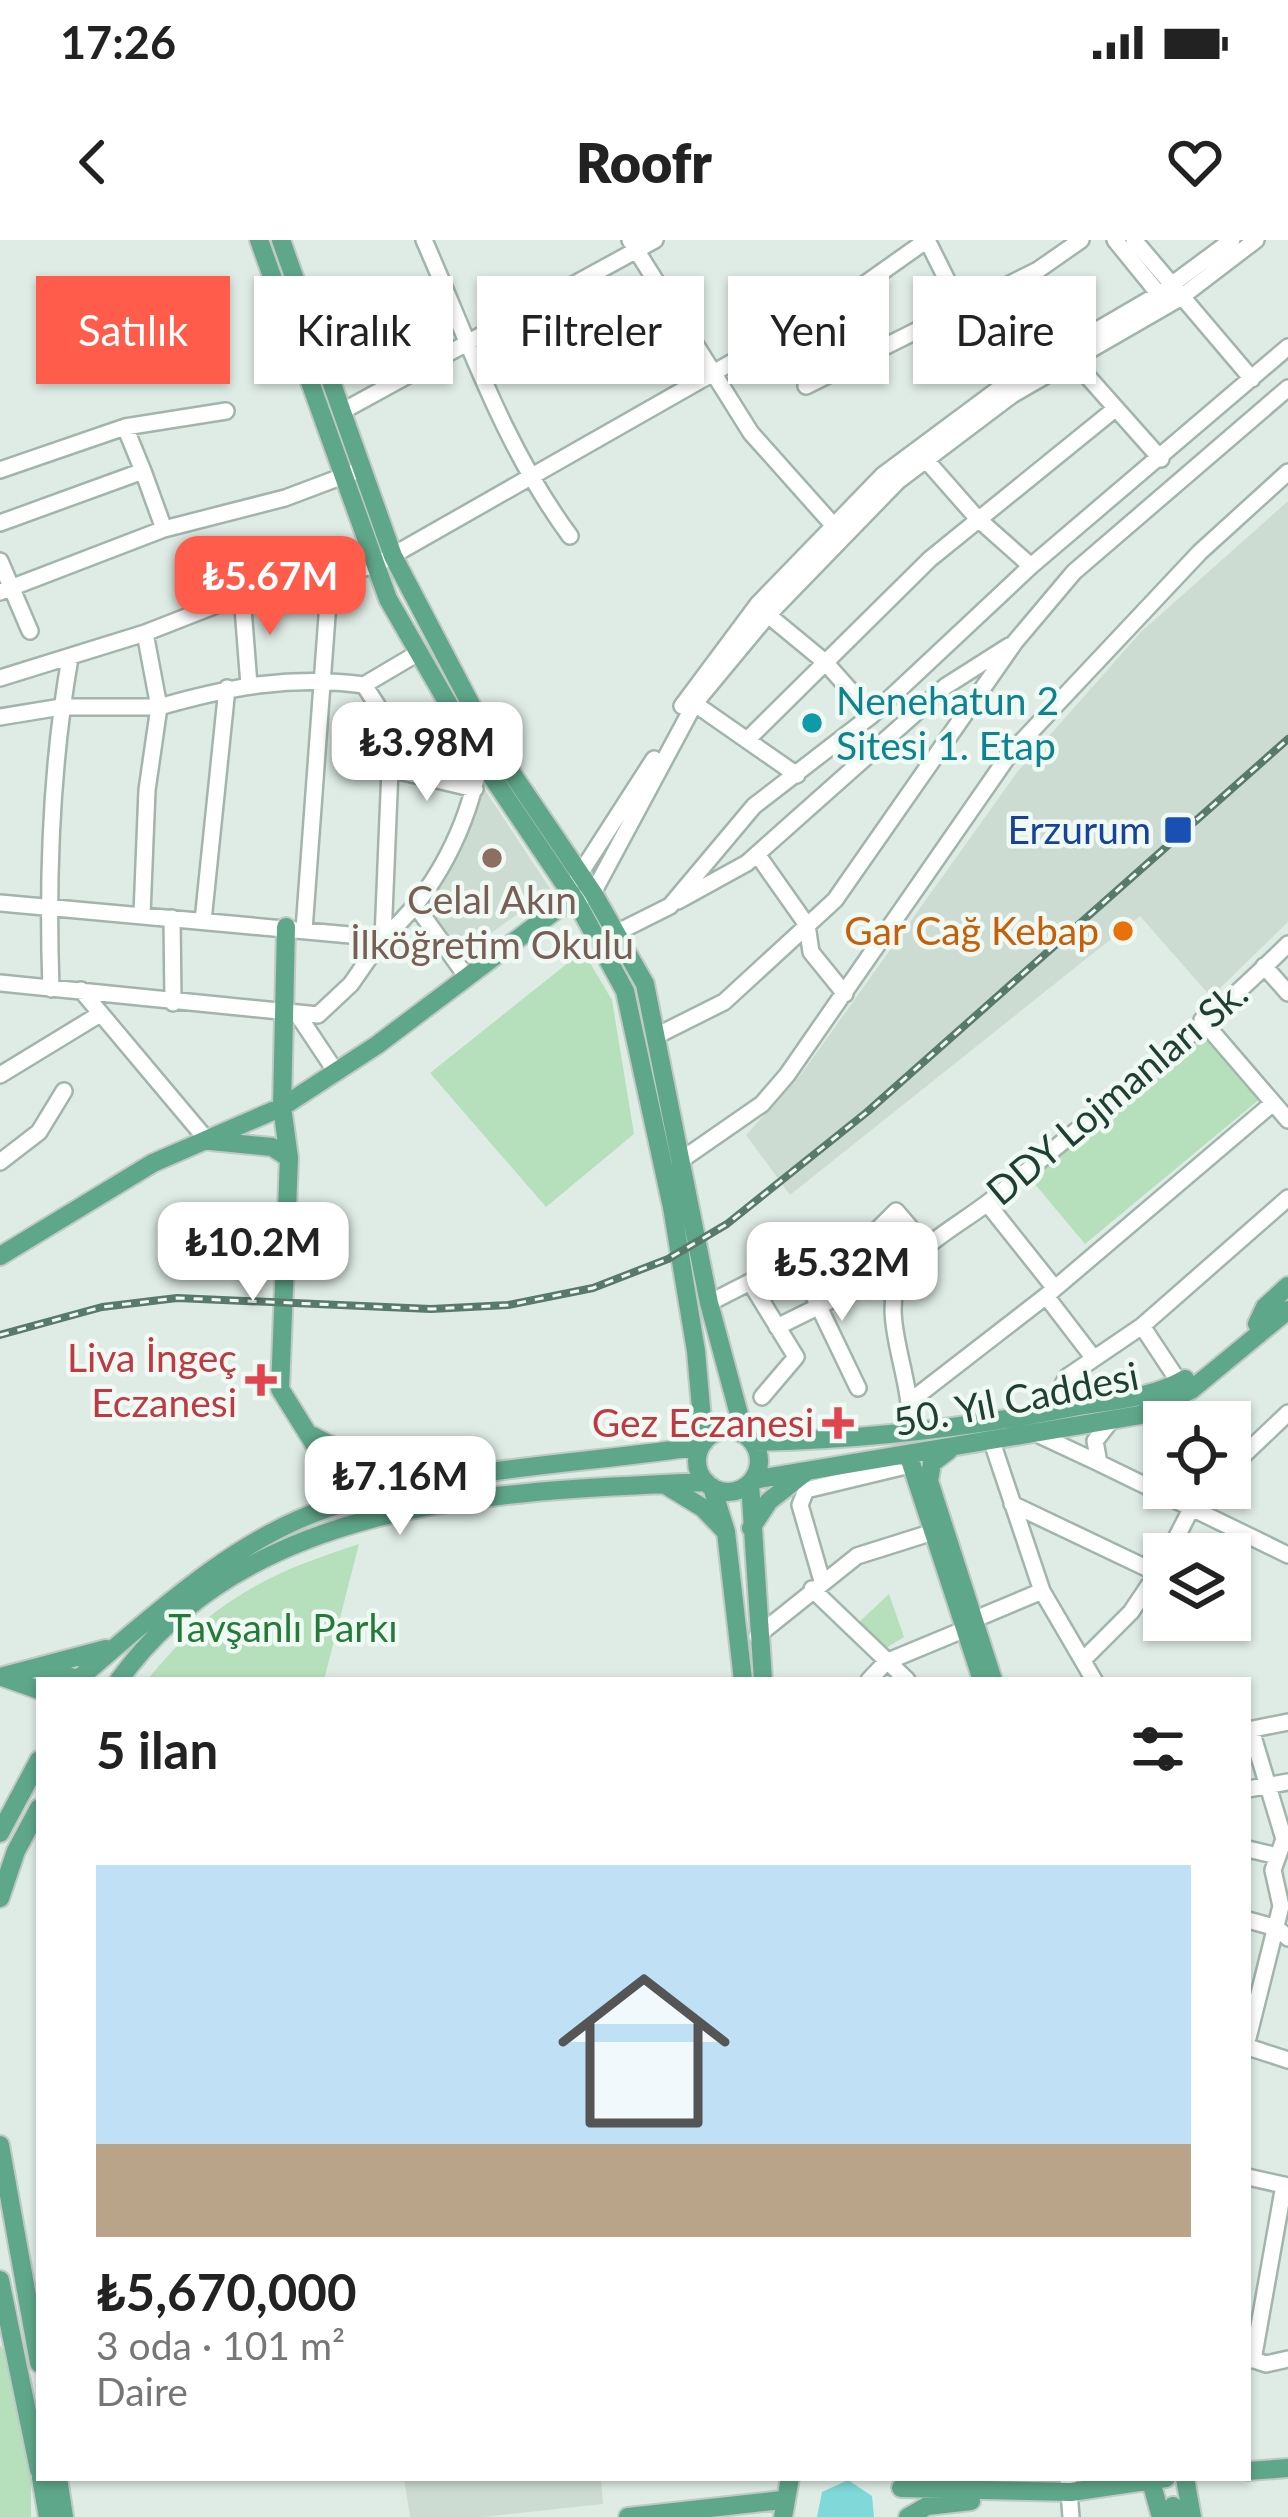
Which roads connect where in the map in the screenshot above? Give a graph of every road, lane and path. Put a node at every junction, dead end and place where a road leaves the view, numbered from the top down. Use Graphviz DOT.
graph roads {
  1 [pos="259,240"];
  2 [pos="280,240"];
  3 [pos="424,240"];
  4 [pos="655,240"];
  5 [pos="927,240"];
  6 [pos="1082,240"];
  7 [pos="1115,240"];
  8 [pos="1134,240"];
  9 [pos="1232,240"];
  10 [pos="1256,240"];
  11 [pos="633,246"];
  12 [pos="945,276"];
  13 [pos="1020,276"];
  14 [pos="1169,296"];
  15 [pos="913,334"];
  16 [pos="1096,335"];
  17 [pos="1096,345"];
  18 [pos="466,346"];
  19 [pos="1288,347"];
  20 [pos="709,372"];
  21 [pos="1252,379"];
  22 [pos="1006,384"];
  23 [pos="1031,384"];
  24 [pos="1094,384"];
  25 [pos="806,386"];
  26 [pos="1288,388"];
  27 [pos="1115,409"];
  28 [pos="226,411"];
  29 [pos="341,412"];
  30 [pos="125,427"];
  31 [pos="1161,459"];
  32 [pos="926,460"];
  33 [pos="0,470"];
  34 [pos="143,471"];
  35 [pos="1288,472"];
  36 [pos="351,473"];
  37 [pos="528,479"];
  38 [pos="977,518"];
  39 [pos="0,523"];
  40 [pos="834,526"];
  41 [pos="164,529"];
  42 [pos="570,536"];
  43 [pos="393,556"];
  44 [pos="0,561"];
  45 [pos="374,566"];
  46 [pos="1031,566"];
  47 [pos="330,575"];
  48 [pos="6,590"];
  49 [pos="242,595"];
  50 [pos="768,615"];
  51 [pos="30,631"];
  52 [pos="145,633"];
  53 [pos="1015,642"];
  54 [pos="418,652"];
  55 [pos="70,658"];
  56 [pos="825,662"];
  57 [pos="0,678"];
  58 [pos="320,679"];
  59 [pos="248,685"];
  60 [pos="364,685"];
  61 [pos="227,688"];
  62 [pos="690,700"];
  63 [pos="159,706"];
  64 [pos="61,707"];
  65 [pos="872,715"];
  66 [pos="0,717"];
  67 [pos="749,738"];
  68 [pos="480,758"];
  69 [pos="390,769"];
  70 [pos="797,775"];
  71 [pos="475,789"];
  72 [pos="757,854"];
  73 [pos="575,893"];
  74 [pos="0,903"];
  75 [pos="414,903"];
  76 [pos="670,906"];
  77 [pos="48,909"];
  78 [pos="142,914"];
  79 [pos="172,918"];
  80 [pos="203,921"];
  81 [pos="807,925"];
  82 [pos="295,928"];
  83 [pos="616,932"];
  84 [pos="382,938"];
  85 [pos="1286,949"];
  86 [pos="1264,966"];
  87 [pos="466,976"];
  88 [pos="0,983"];
  89 [pos="51,989"];
  90 [pos="81,990"];
  91 [pos="1288,993"];
  92 [pos="844,994"];
  93 [pos="173,1004"];
  94 [pos="100,1014"];
  95 [pos="290,1015"];
  96 [pos="1202,1020"];
  97 [pos="658,1035"];
  98 [pos="337,1072"];
  99 [pos="0,1075"];
  100 [pos="64,1091"];
  101 [pos="1273,1103"];
  102 [pos="282,1107"];
  103 [pos="1288,1120"];
  104 [pos="207,1140"];
  105 [pos="289,1158"];
  106 [pos="684,1160"];
  107 [pos="0,1162"];
  108 [pos="664,1169"];
  109 [pos="1288,1198"];
  110 [pos="987,1203"];
  111 [pos="785,1236"];
  112 [pos="928,1247"];
  113 [pos="0,1256"];
  114 [pos="884,1274"];
  115 [pos="1288,1286"];
  116 [pos="897,1288"];
  117 [pos="1049,1291"];
  118 [pos="1288,1298"];
  119 [pos="710,1303"];
  120 [pos="822,1305"];
  121 [pos="1288,1310"];
  122 [pos="1288,1320"];
  123 [pos="1142,1326"];
  124 [pos="1262,1326"];
  125 [pos="777,1327"];
  126 [pos="1092,1356"];
  127 [pos="1179,1382"];
  128 [pos="858,1388"];
  129 [pos="761,1396"];
  130 [pos="1150,1396"];
  131 [pos="914,1399"];
  132 [pos="732,1400"];
  133 [pos="1048,1412"];
  134 [pos="1285,1421"];
  135 [pos="1110,1422"];
  136 [pos="304,1430"];
  137 [pos="909,1430"];
  138 [pos="1039,1435"];
  139 [pos="749,1438"];
  140 [pos="788,1442"];
  141 [pos="957,1442"];
  142 [pos="992,1442"];
  143 [pos="702,1444"];
  144 [pos="1251,1450"];
  145 [pos="1100,1463"];
  146 [pos="912,1464"];
  147 [pos="807,1472"];
  148 [pos="752,1481"];
  149 [pos="664,1484"];
  150 [pos="709,1485"];
  151 [pos="1143,1485"];
  152 [pos="411,1488"];
  153 [pos="1012,1504"];
  154 [pos="327,1508"];
  155 [pos="1191,1509"];
  156 [pos="751,1528"];
  157 [pos="726,1532"];
  158 [pos="930,1532"];
  159 [pos="1179,1533"];
  160 [pos="1288,1555"];
  161 [pos="1143,1560"];
  162 [pos="817,1585"];
  163 [pos="1042,1592"];
  164 [pos="1143,1594"];
  165 [pos="968,1625"];
  166 [pos="757,1636"];
  167 [pos="122,1642"];
  168 [pos="1083,1660"];
  169 [pos="886,1662"];
  170 [pos="41,1669"];
  171 [pos="0,1677"];
  172 [pos="68,1677"];
  173 [pos="81,1677"];
  174 [pos="122,1677"];
  175 [pos="743,1677"];
  176 [pos="763,1677"];
  177 [pos="872,1677"];
  178 [pos="904,1677"];
  179 [pos="986,1677"];
  180 [pos="986,1677"];
  181 [pos="1092,1677"];
  182 [pos="36,1689"];
  183 [pos="1288,1722"];
  184 [pos="1251,1730"];
  185 [pos="1251,1736"];
  186 [pos="36,1766"];
  187 [pos="1288,1782"];
  188 [pos="1269,1787"];
  189 [pos="1251,1790"];
  190 [pos="36,1814"];
  191 [pos="1284,1820"];
  192 [pos="0,1833"];
  193 [pos="1251,1850"];
  194 [pos="1276,1856"];
  195 [pos="1282,1882"];
  196 [pos="0,1898"];
  197 [pos="1251,1921"];
  198 [pos="1282,1933"];
  199 [pos="1251,2032"];
  200 [pos="1251,2043"];
  201 [pos="1288,2060"];
  202 [pos="1,2157"];
  203 [pos="1251,2178"];
  204 [pos="1286,2185"];
  205 [pos="1281,2247"];
  206 [pos="0,2280"];
  207 [pos="36,2346"];
  208 [pos="1251,2355"];
  209 [pos="1251,2359"];
  210 [pos="1288,2359"];
  211 [pos="36,2455"];
  212 [pos="1288,2468"];
  213 [pos="1251,2470"];
  214 [pos="42,2481"];
  215 [pos="1123,2481"];
  216 [pos="1151,2481"];
  217 [pos="1184,2481"];
  218 [pos="899,2483"];
  219 [pos="59,2484"];
  220 [pos="1070,2485"];
  221 [pos="783,2509"];
  222 [pos="1175,2513"];
  223 [pos="54,2515"];
  224 [pos="628,2517"];
  225 [pos="905,2517"];
  226 [pos="1071,2517"];
  1 -- 36 [label="main road"];
  2 -- 29 [label="main road"];
  3 -- 18 [label="street"];
  4 -- 11 [label="street"];
  5 -- 12 [label="street"];
  5 -- 20 [label="street"];
  6 -- 13 [label="street"];
  7 -- 14 [label="street"];
  8 -- 14 [label="street"];
  9 -- 14 [label="street"];
  10 -- 14 [label="street"];
  11 -- 18 [label="street"];
  11 -- 20 [label="street"];
  14 -- 16 [label="street"];
  14 -- 17 [label="street"];
  14 -- 21 [label="street"];
  15 -- 25 [label="street"];
  18 -- 29 [label="street"];
  18 -- 37 [label="street"];
  19 -- 21 [label="street"];
  20 -- 37 [label="street"];
  20 -- 40 [label="street"];
  21 -- 31 [label="street"];
  22 -- 40 [label="street"];
  23 -- 32 [label="street"];
  24 -- 27 [label="street"];
  26 -- 53 [label="street"];
  27 -- 31 [label="street"];
  27 -- 38 [label="street"];
  28 -- 30 [label="street"];
  29 -- 36 [label="main road"];
  30 -- 33 [label="street"];
  30 -- 34 [label="street"];
  31 -- 46 [label="street"];
  32 -- 38 [label="street"];
  32 -- 50 [label="street"];
  34 -- 39 [label="street"];
  34 -- 41 [label="street"];
  35 -- 92 [label="street"];
  36 -- 41 [label="street"];
  36 -- 43 [label="main road"];
  36 -- 45 [label="main road"];
  37 -- 42 [label="street"];
  37 -- 43 [label="street"];
  38 -- 46 [label="street"];
  38 -- 56 [label="street"];
  40 -- 62 [label="street"];
  41 -- 48 [label="street"];
  43 -- 45 [label="street"];
  43 -- 73 [label="main road"];
  44 -- 48 [label="street"];
  45 -- 47 [label="street"];
  45 -- 54 [label="main road"];
  46 -- 65 [label="street"];
  47 -- 49 [label="street"];
  47 -- 58 [label="street"];
  48 -- 51 [label="street"];
  49 -- 52 [label="street"];
  49 -- 59 [label="street"];
  50 -- 56 [label="street"];
  50 -- 62 [label="street"];
  52 -- 55 [label="street"];
  52 -- 63 [label="street"];
  53 -- 72 [label="street"];
  53 -- 81 [label="street"];
  54 -- 60 [label="street"];
  54 -- 68 [label="main road"];
  55 -- 57 [label="street"];
  55 -- 64 [label="street"];
  56 -- 65 [label="street"];
  56 -- 67 [label="street"];
  58 -- 59 [label="street"];
  58 -- 60 [label="street"];
  58 -- 82 [label="street"];
  59 -- 61 [label="street"];
  60 -- 69 [label="street"];
  61 -- 63 [label="street"];
  61 -- 80 [label="street"];
  62 -- 67 [label="street"];
  62 -- 73 [label="street"];
  63 -- 64 [label="street"];
  63 -- 78 [label="street"];
  64 -- 66 [label="street"];
  64 -- 77 [label="street"];
  65 -- 70 [label="street"];
  67 -- 70 [label="street"];
  68 -- 71 [label="street"];
  68 -- 73 [label="main road"];
  69 -- 71 [label="street"];
  69 -- 84 [label="street"];
  70 -- 76 [label="street"];
  71 -- 75 [label="street"];
  72 -- 76 [label="street"];
  72 -- 81 [label="street"];
  73 -- 83 [label="main road"];
  73 -- 87 [label="main road"];
  73 -- 108 [label="main road"];
  74 -- 77 [label="street"];
  75 -- 84 [label="street"];
  75 -- 87 [label="street"];
  76 -- 83 [label="street"];
  77 -- 78 [label="street"];
  77 -- 89 [label="street"];
  78 -- 79 [label="street"];
  79 -- 80 [label="street"];
  79 -- 93 [label="street"];
  80 -- 82 [label="street"];
  81 -- 92 [label="street"];
  81 -- 97 [label="street"];
  82 -- 84 [label="street"];
  82 -- 95 [label="main road"];
  83 -- 97 [label="main road"];
  84 -- 95 [label="street"];
  85 -- 86 [label="street, DDY Lojmanları Sk."];
  86 -- 91 [label="street"];
  86 -- 96 [label="street, DDY Lojmanları Sk."];
  87 -- 98 [label="main road"];
  88 -- 89 [label="street"];
  89 -- 90 [label="street"];
  90 -- 93 [label="street"];
  90 -- 94 [label="street"];
  92 -- 106 [label="street"];
  93 -- 95 [label="street"];
  94 -- 99 [label="street"];
  94 -- 104 [label="street"];
  95 -- 98 [label="street"];
  95 -- 102 [label="main road"];
  96 -- 101 [label="street"];
  96 -- 110 [label="street, DDY Lojmanları Sk."];
  97 -- 106 [label="main road"];
  98 -- 102 [label="main road"];
  100 -- 107 [label="street"];
  101 -- 103 [label="street"];
  101 -- 117 [label="street"];
  102 -- 104 [label="main road"];
  102 -- 105 [label="main road"];
  104 -- 105 [label="main road"];
  104 -- 113 [label="main road"];
  105 -- 136 [label="main road"];
  106 -- 108 [label="street"];
  106 -- 119 [label="main road"];
  108 -- 143 [label="main road"];
  109 -- 123 [label="street"];
  110 -- 112 [label="street, DDY Lojmanları Sk."];
  110 -- 117 [label="street"];
  111 -- 120 [label="street"];
  112 -- 114 [label="street"];
  112 -- 116 [label="street, DDY Lojmanları Sk."];
  114 -- 116 [label="street"];
  114 -- 120 [label="street"];
  115 -- 124 [label="main road, 50. Yıl Caddesi"];
  116 -- 131 [label="street"];
  117 -- 126 [label="street"];
  117 -- 131 [label="street"];
  118 -- 124 [label="main road, 50. Yıl Caddesi"];
  119 -- 125 [label="street"];
  119 -- 132 [label="main road"];
  120 -- 125 [label="street"];
  120 -- 128 [label="street"];
  121 -- 124 [label="main road, 50. Yıl Caddesi"];
  122 -- 124 [label="main road, 50. Yıl Caddesi"];
  123 -- 126 [label="street"];
  123 -- 127 [label="street"];
  124 -- 127 [label="main road, 50. Yıl Caddesi"];
  124 -- 135 [label="main road, 50. Yıl Caddesi"];
  125 -- 129 [label="street"];
  126 -- 133 [label="street"];
  127 -- 130 [label="main road, 50. Yıl Caddesi"];
  130 -- 133 [label="main road, 50. Yıl Caddesi"];
  130 -- 141 [label="main road"];
  131 -- 137 [label="street"];
  132 -- 139 [label="main road"];
  132 -- 140 [label="main road"];
  133 -- 137 [label="main road, 50. Yıl Caddesi"];
  134 -- 144 [label="street"];
  135 -- 138 [label="main road, 50. Yıl Caddesi"];
  135 -- 145 [label="street"];
  136 -- 152 [label="main road"];
  136 -- 154 [label="main road"];
  137 -- 140 [label="main road, 50. Yıl Caddesi"];
  138 -- 142 [label="main road, 50. Yıl Caddesi"];
  138 -- 145 [label="street"];
  139 -- 140 [label="main road, 50. Yıl Caddesi"];
  139 -- 143 [label="main road"];
  139 -- 148 [label="main road"];
  141 -- 142 [label="main road, 50. Yıl Caddesi"];
  141 -- 146 [label="main road, 50. Yıl Caddesi"];
  141 -- 165 [label="main road"];
  142 -- 153 [label="street"];
  143 -- 150 [label="main road"];
  143 -- 152 [label="main road"];
  145 -- 151 [label="street"];
  146 -- 147 [label="main road, 50. Yıl Caddesi"];
  146 -- 158 [label="main road"];
  146 -- 162 [label="street"];
  146 -- 179 [label="main road"];
  147 -- 148 [label="main road, 50. Yıl Caddesi"];
  147 -- 156 [label="main road"];
  148 -- 150 [label="main road"];
  148 -- 156 [label="main road"];
  149 -- 150 [label="main road"];
  149 -- 157 [label="main road"];
  149 -- 174 [label="main road"];
  150 -- 157 [label="main road"];
  152 -- 154 [label="main road"];
  153 -- 161 [label="street"];
  153 -- 163 [label="street"];
  154 -- 167 [label="main road"];
  155 -- 159 [label="street"];
  155 -- 160 [label="street"];
  156 -- 166 [label="main road"];
  157 -- 175 [label="main road"];
  158 -- 162 [label="street"];
  158 -- 165 [label="main road"];
  162 -- 166 [label="street"];
  162 -- 169 [label="street"];
  163 -- 165 [label="street"];
  163 -- 168 [label="street"];
  164 -- 168 [label="street"];
  165 -- 169 [label="street"];
  165 -- 180 [label="main road"];
  166 -- 176 [label="main road"];
  167 -- 170 [label="main road"];
  167 -- 173 [label="main road"];
  168 -- 181 [label="street"];
  169 -- 177 [label="street"];
  169 -- 178 [label="street"];
  170 -- 171 [label="main road"];
  170 -- 172 [label="main road"];
  171 -- 182 [label="main road"];
  183 -- 184 [label="street"];
  185 -- 188 [label="street"];
  186 -- 192 [label="main road"];
  187 -- 188 [label="street"];
  188 -- 189 [label="street"];
  188 -- 191 [label="street"];
  190 -- 196 [label="main road"];
  191 -- 194 [label="street"];
  193 -- 194 [label="street"];
  194 -- 195 [label="street"];
  195 -- 198 [label="street"];
  197 -- 198 [label="street"];
  198 -- 199 [label="street"];
  200 -- 201 [label="street"];
  202 -- 207 [label="main road"];
  203 -- 204 [label="street"];
  204 -- 205 [label="street"];
  205 -- 208 [label="street"];
  206 -- 211 [label="main road"];
  209 -- 210 [label="street"];
  212 -- 213 [label="main road"];
  214 -- 223 [label="main road"];
  215 -- 220 [label="main road"];
  216 -- 222 [label="main road"];
  217 -- 222 [label="main road"];
  218 -- 220 [label="main road"];
  218 -- 225 [label="main road"];
  219 -- 223 [label="main road"];
  220 -- 225 [label="main road"];
  220 -- 226 [label="street"];
  221 -- 224 [label="main road"];
}
